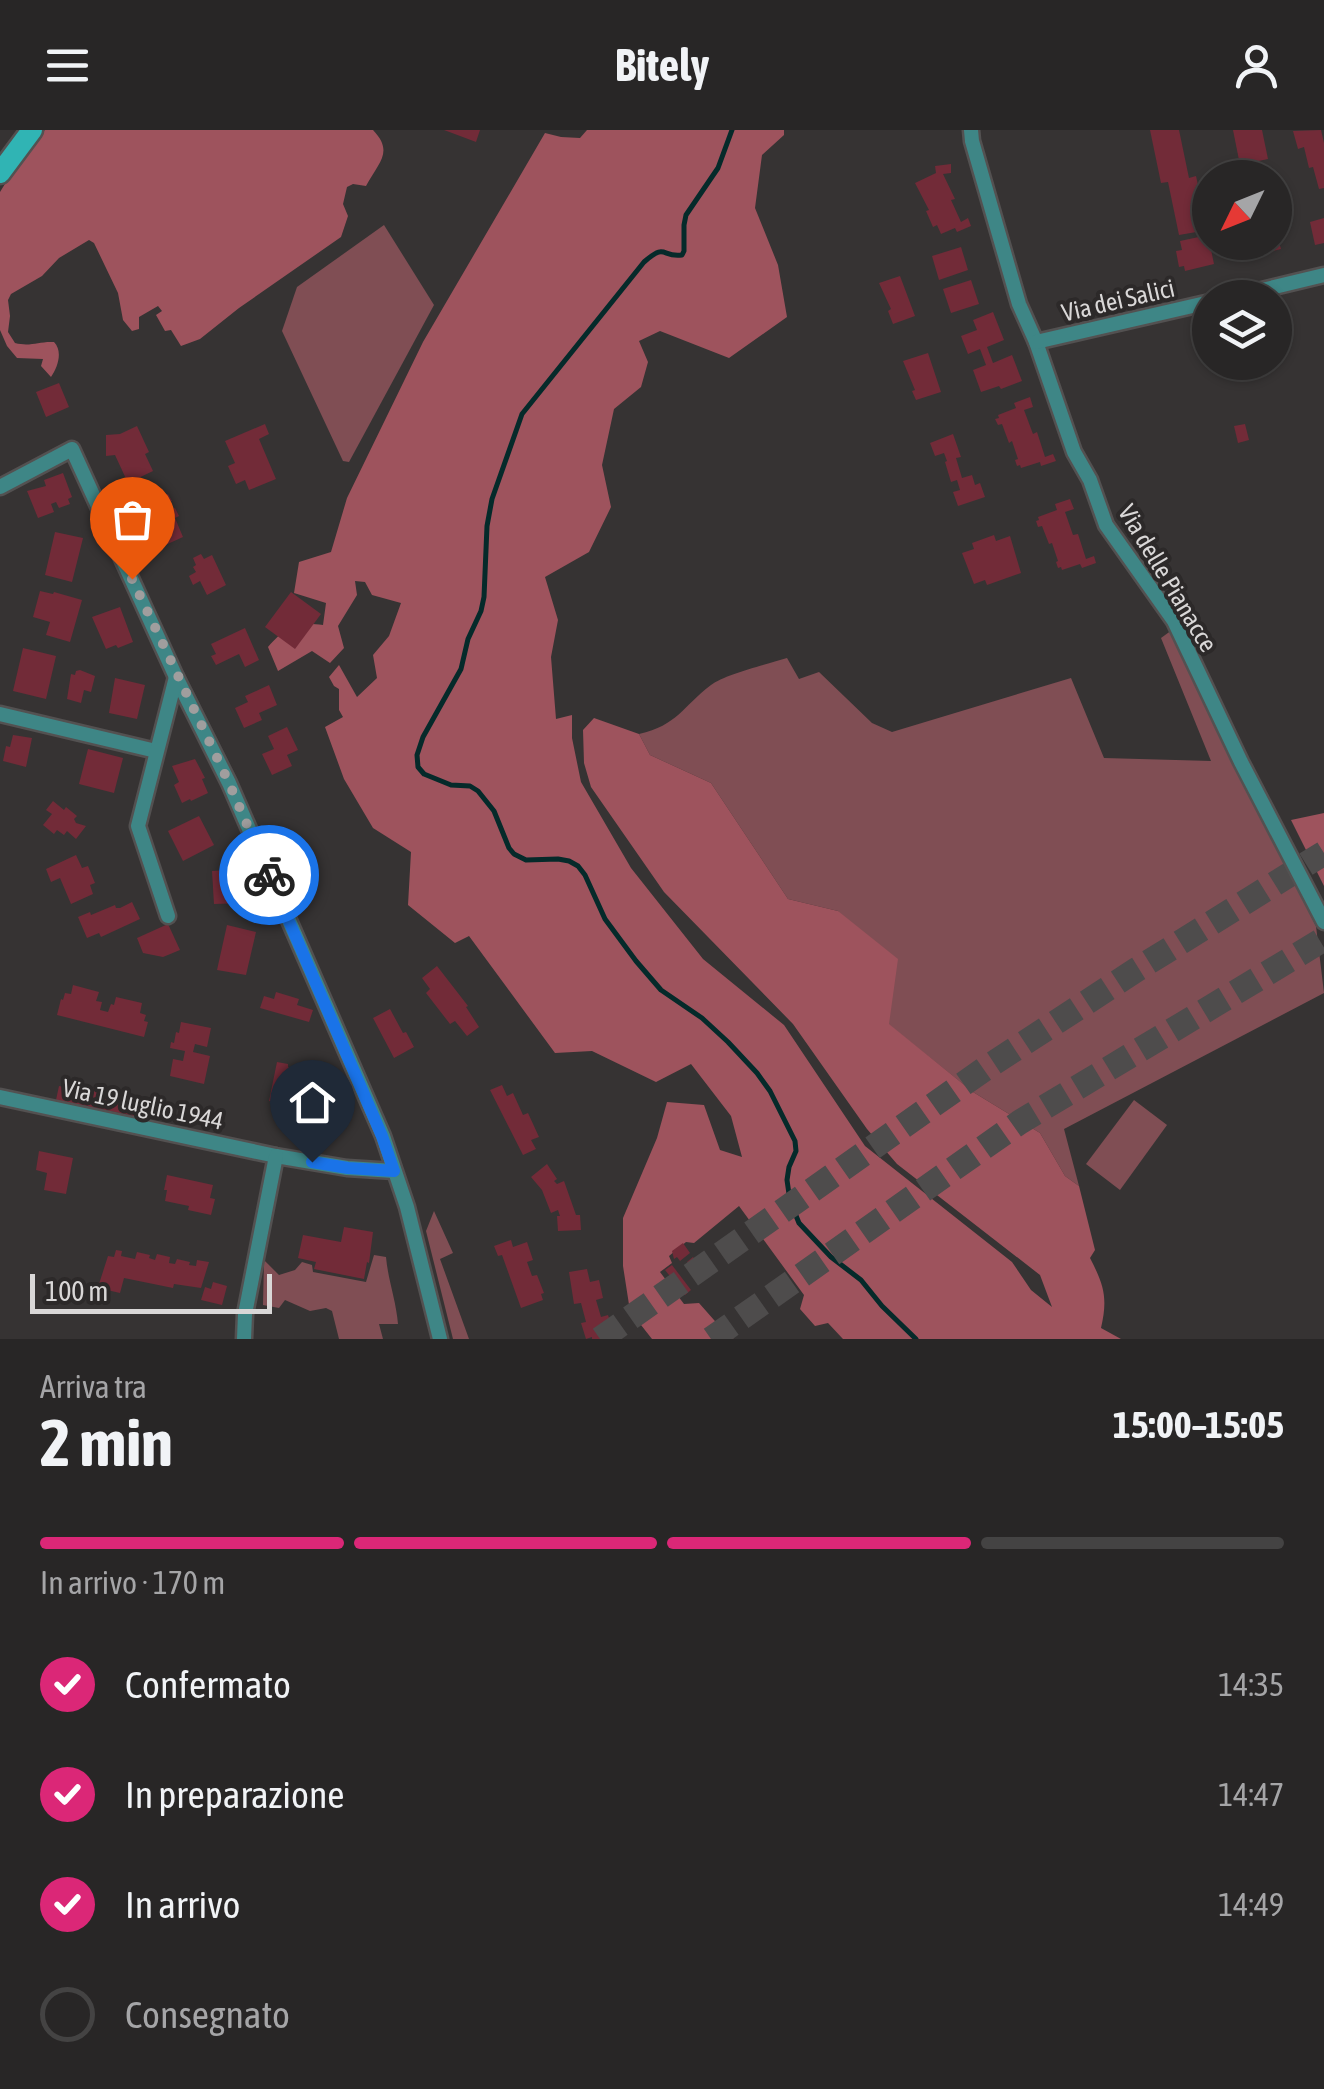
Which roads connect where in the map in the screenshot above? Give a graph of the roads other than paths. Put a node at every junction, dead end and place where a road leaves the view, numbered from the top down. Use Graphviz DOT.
graph roads {
  1 [pos="32,130"];
  2 [pos="971,130"];
  3 [pos="0,174"];
  4 [pos="1324,275"];
  5 [pos="1292,283"];
  6 [pos="1192,306"];
  7 [pos="1036,342"];
  8 [pos="0,487"];
  9 [pos="176,676"];
  10 [pos="0,714"];
  11 [pos="156,751"];
  12 [pos="168,916"];
  13 [pos="1324,922"];
  14 [pos="0,1096"];
  15 [pos="276,1156"];
  16 [pos="394,1171"];
  17 [pos="244,1339"];
  18 [pos="440,1339"];
  1 -- 3 [label="street"];
  2 -- 7 [label="street, Via delle Pianacce"];
  4 -- 5 [label="street"];
  6 -- 7 [label="street, Via dei Salici"];
  7 -- 13 [label="street, Via delle Pianacce"];
  8 -- 9 [label="street"];
  9 -- 11 [label="street"];
  9 -- 16 [label="street"];
  10 -- 11 [label="street"];
  11 -- 12 [label="street"];
  14 -- 15 [label="street, Via 19 luglio 1944"];
  15 -- 16 [label="street, Via 19 luglio 1944"];
  15 -- 17 [label="street"];
  16 -- 18 [label="street"];
}
